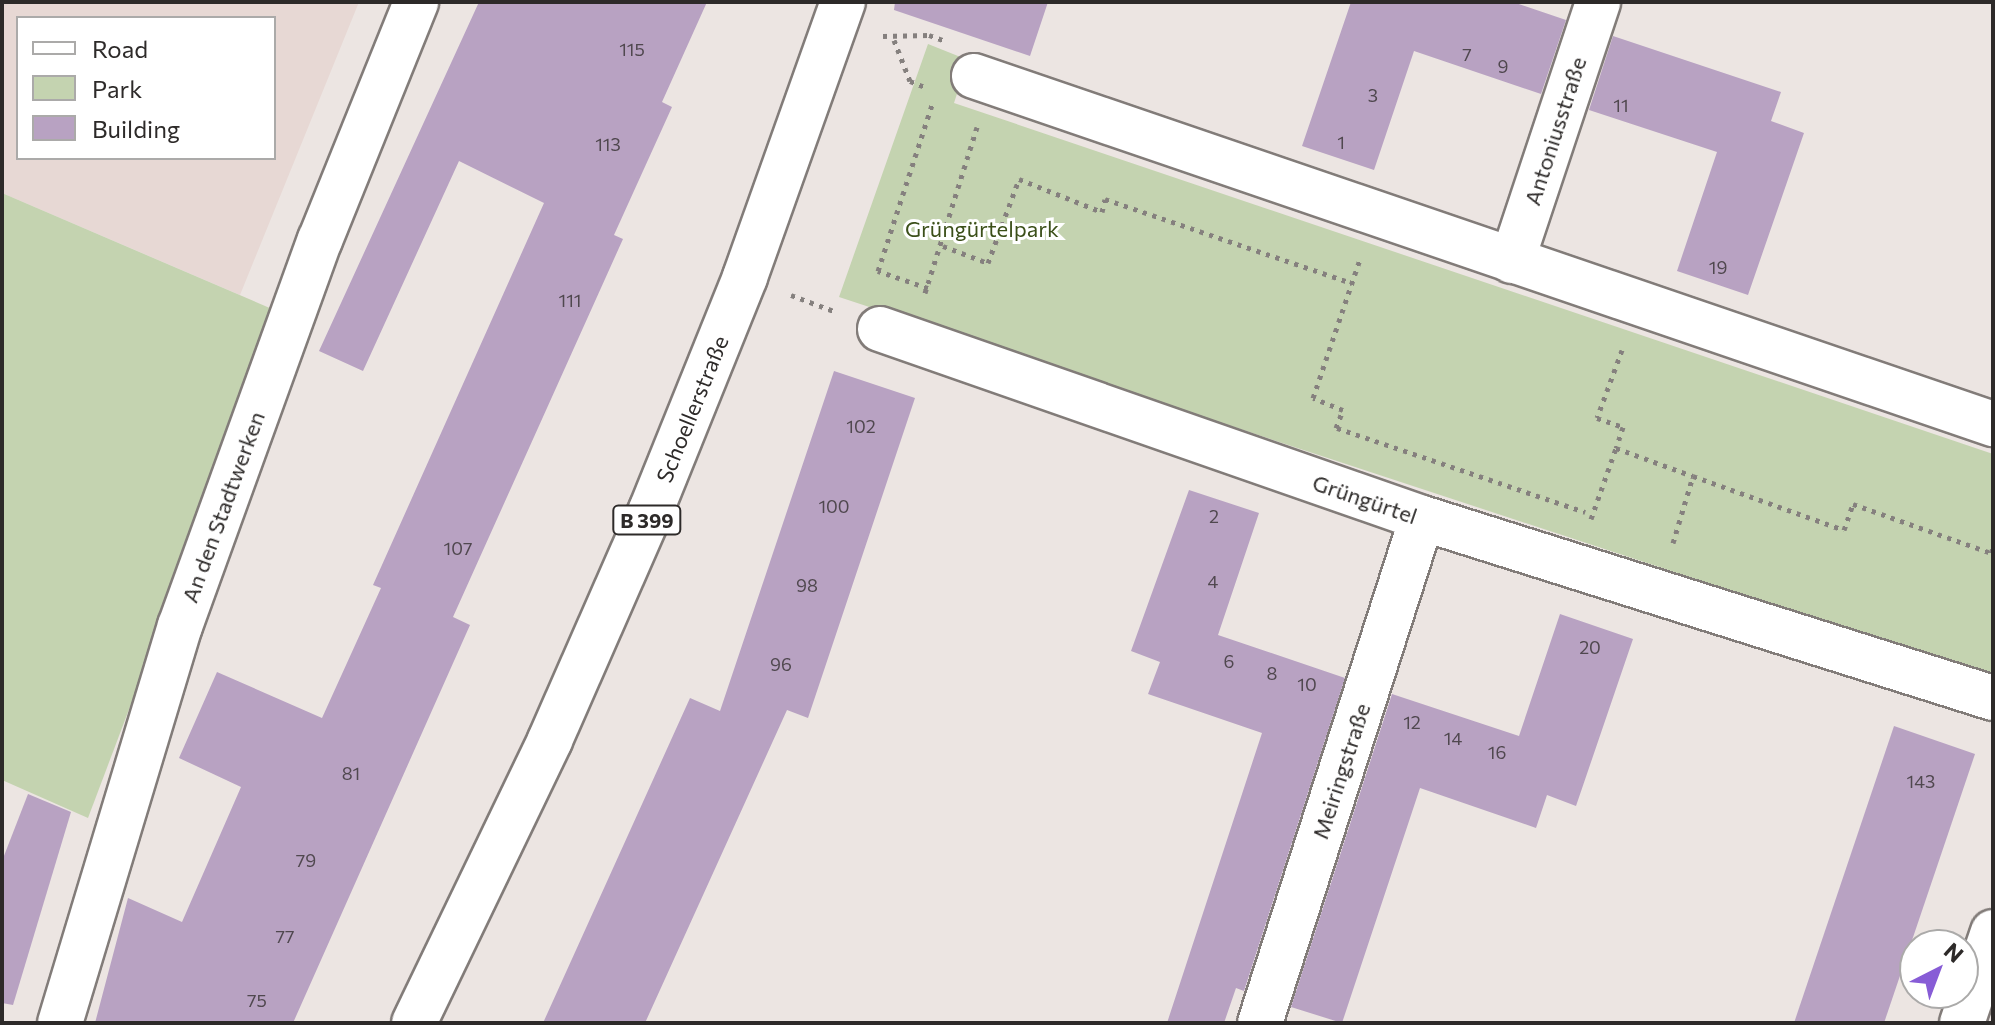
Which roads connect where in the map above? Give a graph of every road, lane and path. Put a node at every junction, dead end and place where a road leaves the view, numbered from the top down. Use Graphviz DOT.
graph roads {
  1 [pos="416,2"];
  2 [pos="1598,2"];
  3 [pos="839,12"];
  4 [pos="955,84"];
  5 [pos="1376,214"];
  6 [pos="1512,261"];
  7 [pos="745,277"];
  8 [pos="1352,283"];
  9 [pos="928,288"];
  10 [pos="1639,303"];
  11 [pos="880,329"];
  12 [pos="1993,424"];
  13 [pos="1337,428"];
  14 [pos="1616,448"];
  15 [pos="1693,476"];
  16 [pos="1318,482"];
  17 [pos="1592,515"];
  18 [pos="1422,518"];
  19 [pos="1606,520"];
  20 [pos="1661,539"];
  21 [pos="1993,548"];
  22 [pos="1575,566"];
  23 [pos="1993,698"];
  24 [pos="1993,932"];
  25 [pos="1985,980"];
  26 [pos="60,1023"];
  27 [pos="414,1023"];
  28 [pos="1260,1023"];
  29 [pos="1962,1023"];
  1 -- 26 [label="street, An den Stadtwerken"];
  2 -- 6 [label="street, Antoniusstraße"];
  3 -- 4 [label="path"];
  3 -- 7 [label="street, Schoellerstraße / B 399"];
  4 -- 5 [label="street"];
  4 -- 8 [label="path"];
  4 -- 9 [label="path"];
  5 -- 6 [label="street"];
  5 -- 8 [label="path"];
  6 -- 10 [label="street"];
  7 -- 11 [label="path"];
  7 -- 27 [label="street, Schoellerstraße / B 399"];
  8 -- 13 [label="path"];
  10 -- 12 [label="street"];
  10 -- 14 [label="path"];
  11 -- 16 [label="street, Grüngürtel"];
  13 -- 16 [label="path"];
  13 -- 17 [label="path"];
  14 -- 15 [label="path"];
  14 -- 17 [label="path"];
  15 -- 20 [label="path"];
  15 -- 21 [label="path"];
  16 -- 18 [label="street, Grüngürtel"];
  17 -- 19 [label="path"];
  17 -- 22 [label="path"];
  18 -- 22 [label="street, Grüngürtel"];
  18 -- 28 [label="street, Meiringstraße"];
  22 -- 23 [label="street, Grüngürtel"];
  24 -- 25 [label="street"];
  25 -- 29 [label="street"];
}
